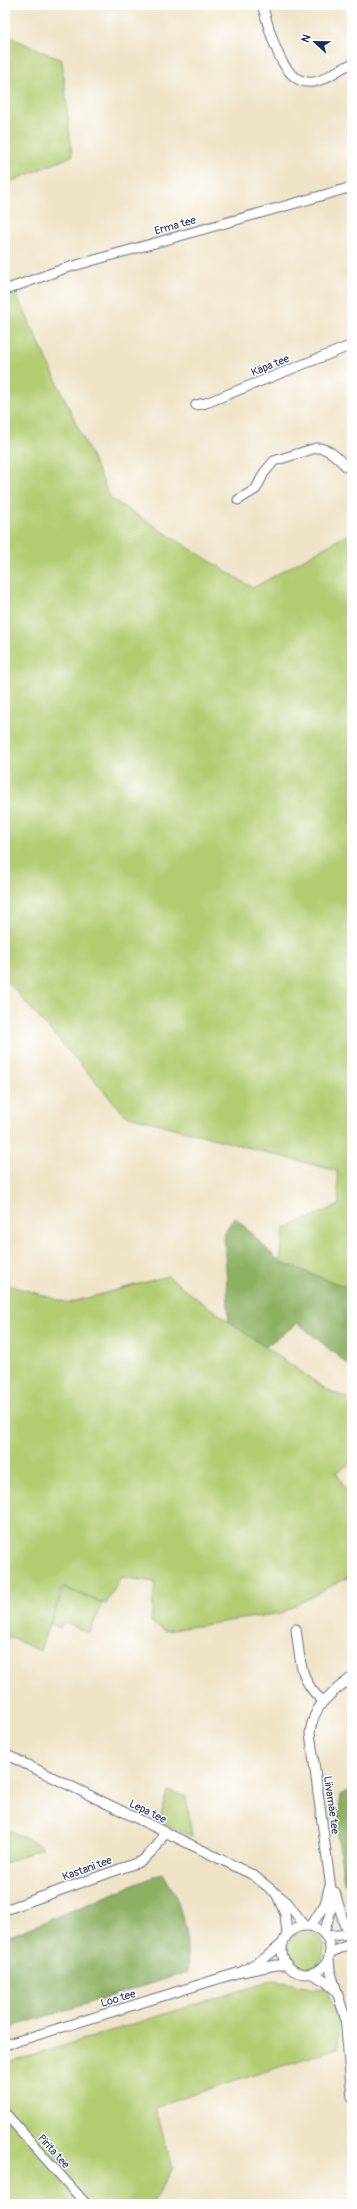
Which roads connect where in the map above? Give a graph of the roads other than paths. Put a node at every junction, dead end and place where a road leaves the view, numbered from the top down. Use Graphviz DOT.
graph roads {
  1 [pos="262,5"];
  2 [pos="352,64"];
  3 [pos="352,187"];
  4 [pos="5,290"];
  5 [pos="352,345"];
  6 [pos="196,405"];
  7 [pos="352,471"];
  8 [pos="238,500"];
  9 [pos="296,1628"];
  10 [pos="352,1677"];
  11 [pos="323,1701"];
  12 [pos="5,1754"];
  13 [pos="166,1832"];
  14 [pos="331,1881"];
  15 [pos="276,1894"];
  16 [pos="5,1910"];
  17 [pos="308,1926"];
  18 [pos="352,1933"];
  19 [pos="287,1935"];
  20 [pos="325,1935"];
  21 [pos="283,1943"];
  22 [pos="352,1943"];
  23 [pos="329,1956"];
  24 [pos="287,1966"];
  25 [pos="237,1973"];
  26 [pos="312,1974"];
  27 [pos="337,1993"];
  28 [pos="5,2045"];
  29 [pos="351,2078"];
  30 [pos="352,2097"];
  31 [pos="5,2114"];
  32 [pos="86,2204"];
  1 -- 2 [label="street"];
  3 -- 4 [label="street, Erma tee"];
  5 -- 6 [label="street, Käpa tee"];
  7 -- 8 [label="street"];
  9 -- 11 [label="street"];
  10 -- 11 [label="street"];
  11 -- 14 [label="street, Liivamäe tee"];
  12 -- 13 [label="street, Lepa tee"];
  13 -- 15 [label="street, Lepa tee"];
  13 -- 16 [label="street, Kastani tee"];
  14 -- 17 [label="street, Liivamäe tee"];
  14 -- 18 [label="street"];
  14 -- 20 [label="street, Liivamäe tee"];
  15 -- 17 [label="street, Lepa tee"];
  15 -- 19 [label="street, Lepa tee"];
  17 -- 19 [label="street"];
  17 -- 20 [label="street"];
  18 -- 20 [label="street"];
  19 -- 21 [label="street"];
  20 -- 23 [label="street"];
  21 -- 24 [label="street"];
  21 -- 25 [label="street, Loo tee"];
  22 -- 23 [label="street"];
  23 -- 26 [label="street"];
  23 -- 27 [label="street"];
  24 -- 25 [label="street, Loo tee"];
  24 -- 26 [label="street"];
  25 -- 28 [label="street, Loo tee"];
  26 -- 27 [label="street"];
  27 -- 29 [label="street"];
  29 -- 30 [label="street"];
  31 -- 32 [label="street, Pirita tee"];
}
